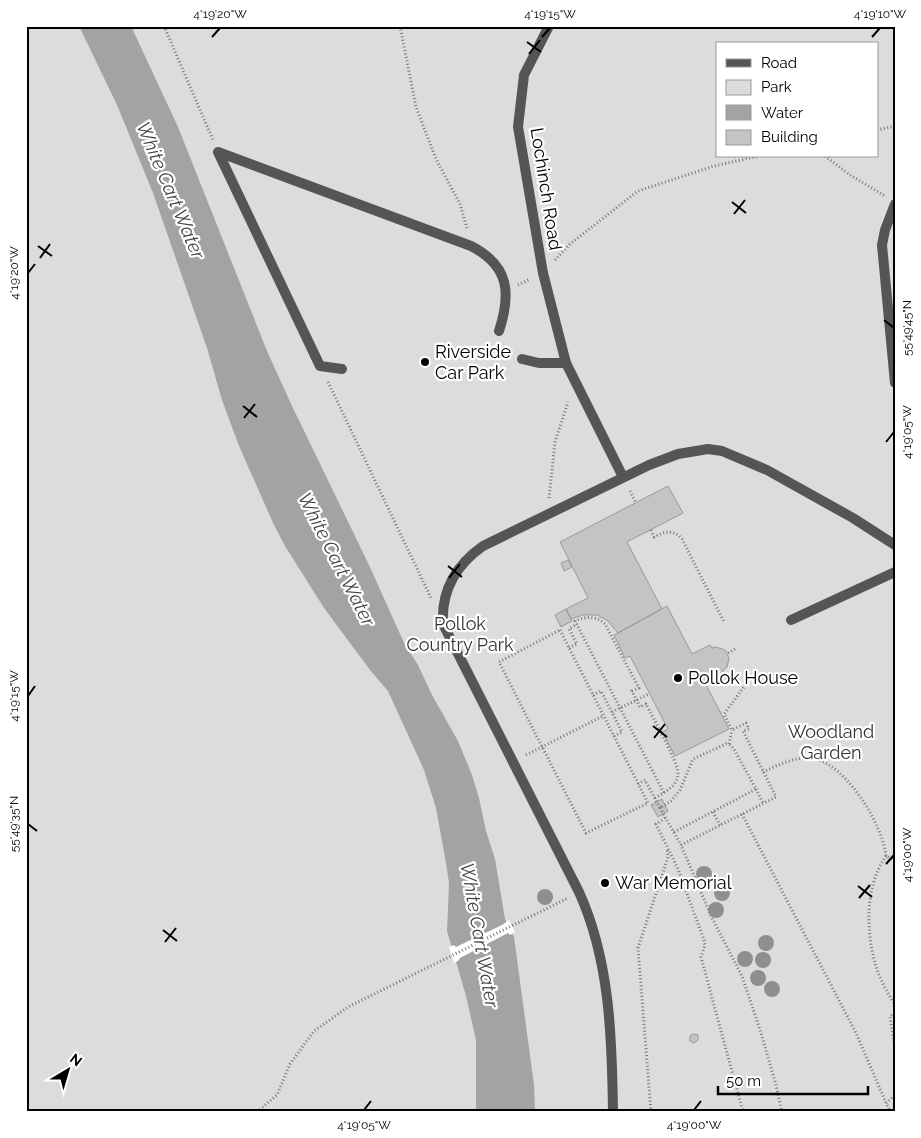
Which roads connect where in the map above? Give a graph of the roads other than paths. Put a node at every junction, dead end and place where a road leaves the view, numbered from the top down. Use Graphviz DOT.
graph roads {
  1 [pos="549,26"];
  2 [pos="892,201"];
  3 [pos="498,331"];
  4 [pos="522,359"];
  5 [pos="566,363"];
  6 [pos="342,369"];
  7 [pos="895,383"];
  8 [pos="622,477"];
  9 [pos="895,545"];
  10 [pos="895,572"];
  11 [pos="791,620"];
  12 [pos="613,1112"];
  1 -- 5 [label="street, Lochinch Road"];
  2 -- 7 [label="street"];
  3 -- 6 [label="street"];
  4 -- 5 [label="street"];
  5 -- 8 [label="street, Lochinch Road"];
  8 -- 9 [label="street"];
  8 -- 12 [label="street"];
  10 -- 11 [label="street"];
}
